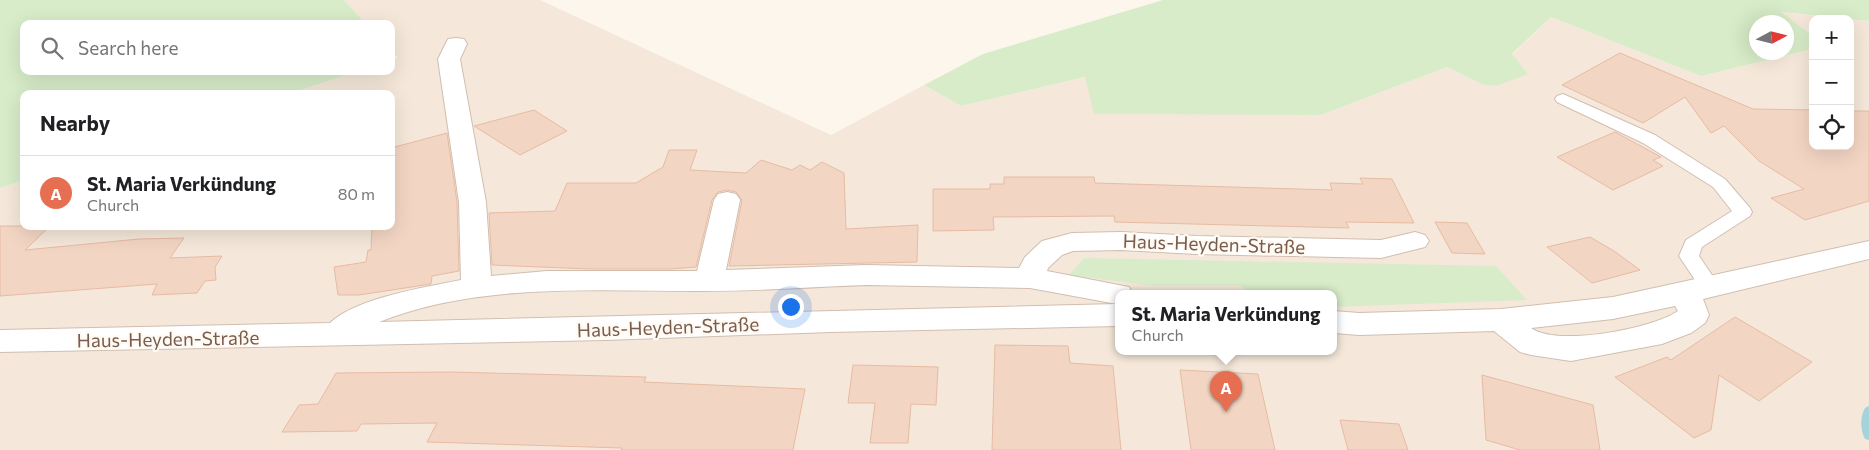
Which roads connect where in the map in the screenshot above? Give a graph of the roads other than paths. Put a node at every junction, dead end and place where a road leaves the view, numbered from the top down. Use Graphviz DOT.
graph roads {
  1 [pos="456,44"];
  2 [pos="1563,99"];
  3 [pos="727,200"];
  4 [pos="1415,241"];
  5 [pos="1869,250"];
  6 [pos="1030,278"];
  7 [pos="709,281"];
  8 [pos="476,288"];
  9 [pos="1698,290"];
  10 [pos="1115,293"];
  11 [pos="1115,314"];
  12 [pos="1337,322"];
  13 [pos="337,336"];
  14 [pos="0,341"];
  1 -- 8 [label="street"];
  2 -- 9 [label="lane"];
  3 -- 7 [label="street"];
  4 -- 6 [label="street, Haus-Heyden-Straße"];
  5 -- 9 [label="street"];
  6 -- 7 [label="street"];
  6 -- 10 [label="street"];
  7 -- 8 [label="street"];
  8 -- 13 [label="street"];
  9 -- 12 [label="street"];
  11 -- 13 [label="street, Haus-Heyden-Straße"];
  13 -- 14 [label="street, Haus-Heyden-Straße"];
}
